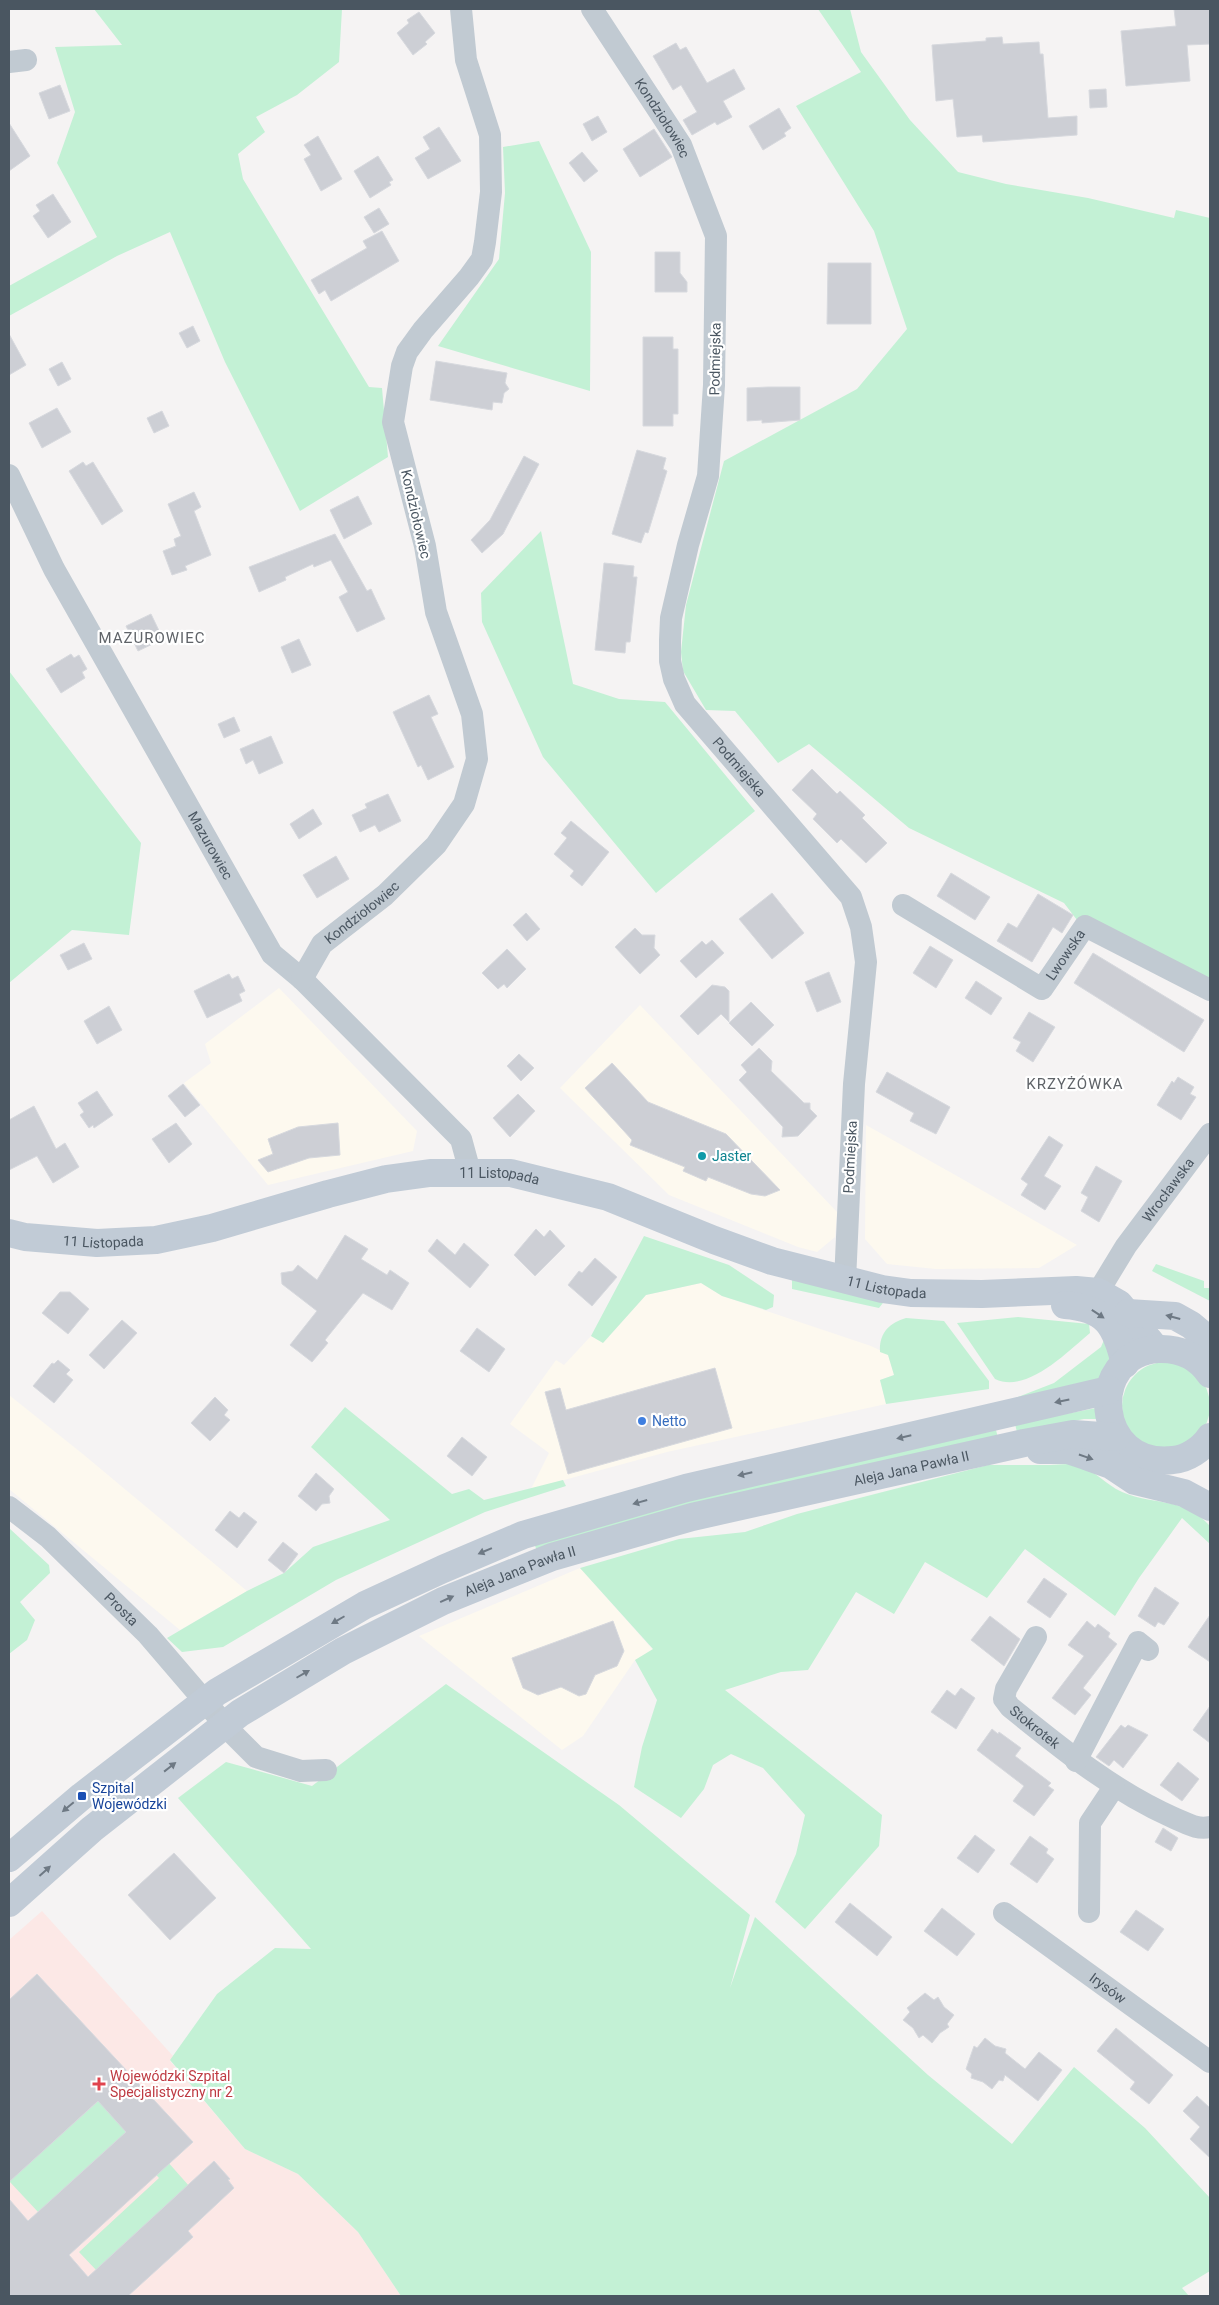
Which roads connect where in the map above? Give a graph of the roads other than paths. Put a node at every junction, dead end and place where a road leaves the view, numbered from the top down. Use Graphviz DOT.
graph roads {
  1 [pos="461,9"];
  2 [pos="592,9"];
  3 [pos="716,236"];
  4 [pos="9,475"];
  5 [pos="903,905"];
  6 [pos="302,979"];
  7 [pos="1210,990"];
  8 [pos="1210,1134"];
  9 [pos="470,1172"];
  10 [pos="9,1234"];
  11 [pos="845,1281"];
  12 [pos="1098,1292"];
  13 [pos="982,1294"];
  14 [pos="1128,1313"];
  15 [pos="1210,1341"];
  16 [pos="1156,1349"];
  17 [pos="1124,1364"];
  18 [pos="1210,1374"];
  19 [pos="1109,1390"];
  20 [pos="1116,1437"];
  21 [pos="1209,1444"];
  22 [pos="986,1451"];
  23 [pos="1178,1460"];
  24 [pos="1210,1499"];
  25 [pos="9,1507"];
  26 [pos="1210,1507"];
  27 [pos="1036,1638"];
  28 [pos="1148,1650"];
  29 [pos="206,1700"];
  30 [pos="224,1724"];
  31 [pos="1076,1761"];
  32 [pos="326,1770"];
  33 [pos="1114,1787"];
  34 [pos="1210,1828"];
  35 [pos="9,1858"];
  36 [pos="9,1903"];
  37 [pos="1090,1912"];
  38 [pos="1004,1913"];
  39 [pos="1210,2062"];
  1 -- 6 [label="street, Kondziołowiec"];
  2 -- 3 [label="street, Kondziołowiec"];
  3 -- 11 [label="street, Podmiejska"];
  4 -- 6 [label="street, Mazurowiec"];
  5 -- 7 [label="street, Lwowska"];
  6 -- 9 [label="street, Mazurowiec"];
  8 -- 12 [label="street, Wrocławska"];
  9 -- 10 [label="street, 11 Listopada"];
  9 -- 11 [label="street, 11 Listopada"];
  11 -- 13 [label="street, 11 Listopada"];
  12 -- 13 [label="street, 11 Listopada"];
  12 -- 14 [label="street, 11 Listopada"];
  13 -- 17 [label="street, 11 Listopada, one-way"];
  15 -- 14 [label="street, one-way"];
  14 -- 16 [label="street, 11 Listopada"];
  16 -- 17 [label="street"];
  16 -- 18 [label="street"];
  17 -- 19 [label="street"];
  19 -- 20 [label="street"];
  19 -- 29 [label="street, Aleja Jana Pawła II, one-way"];
  20 -- 22 [label="street, Aleja Jana Pawła II"];
  20 -- 23 [label="street"];
  21 -- 23 [label="street"];
  22 -- 26 [label="street, one-way"];
  30 -- 22 [label="street, Aleja Jana Pawła II, one-way"];
  23 -- 24 [label="street"];
  25 -- 29 [label="street, Prosta"];
  27 -- 31 [label="street, Stokrotek"];
  28 -- 31 [label="street, Stokrotek"];
  29 -- 30 [label="street, Prosta"];
  29 -- 35 [label="street, Aleja Jana Pawła II, one-way"];
  30 -- 32 [label="street, Prosta"];
  36 -- 30 [label="street, Aleja Jana Pawła II, one-way"];
  31 -- 33 [label="street, Stokrotek"];
  33 -- 34 [label="street, Stokrotek"];
  33 -- 37 [label="street"];
  38 -- 39 [label="street, Irysów"];
}
